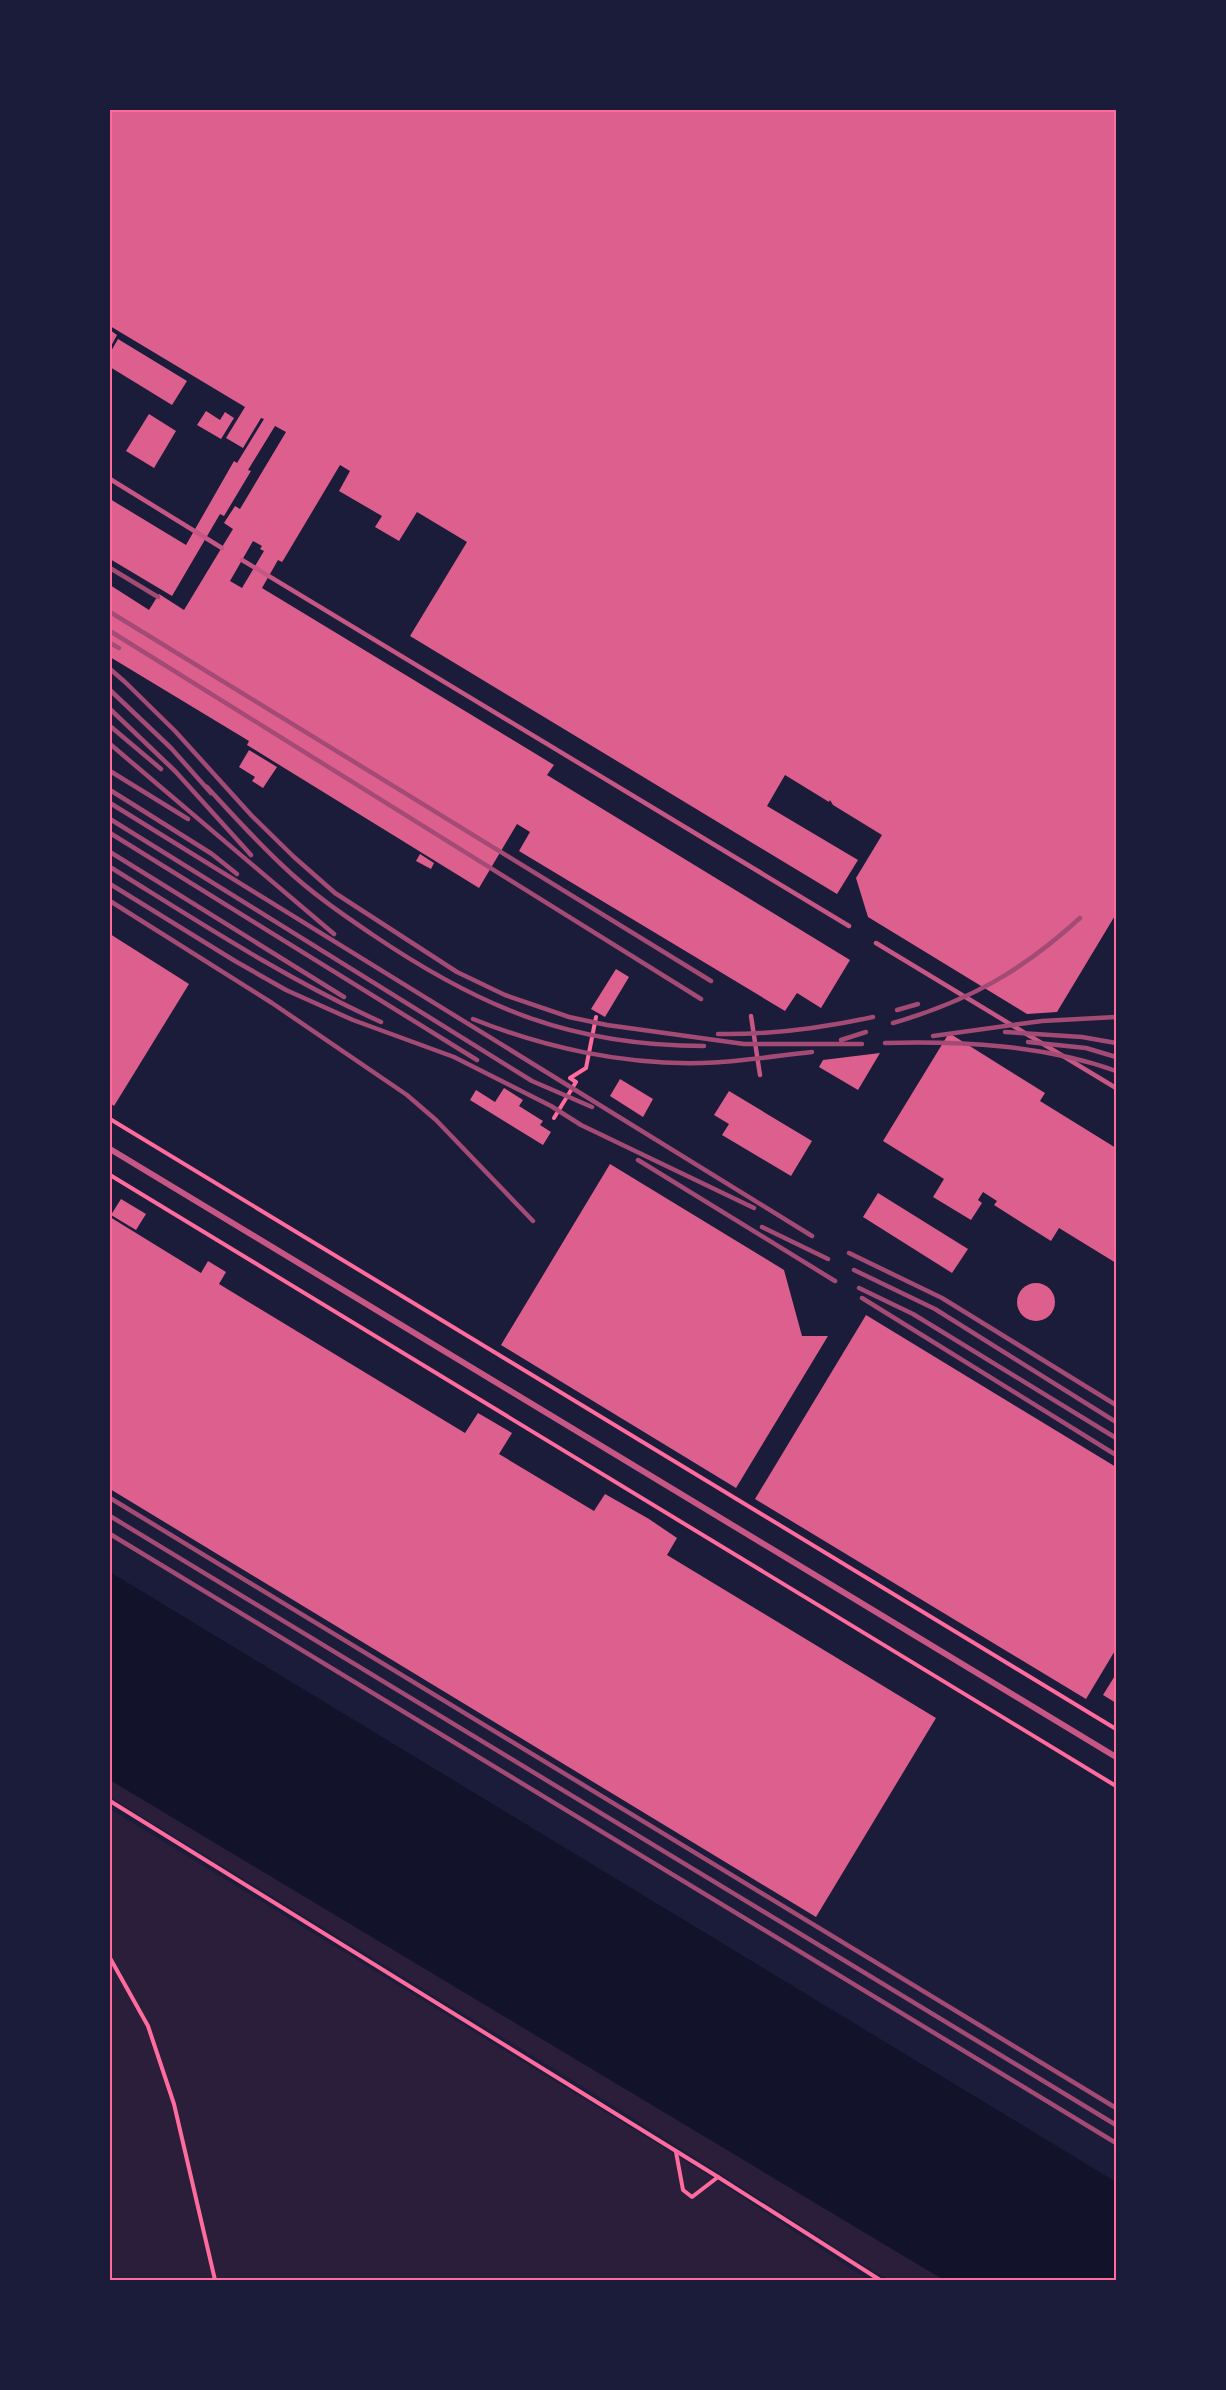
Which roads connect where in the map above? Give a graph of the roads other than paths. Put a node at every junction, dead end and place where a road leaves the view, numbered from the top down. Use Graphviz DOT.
graph roads {
  1 [pos="110,479"];
  2 [pos="222,548"];
  3 [pos="242,560"];
  4 [pos="849,926"];
  5 [pos="876,943"];
  6 [pos="751,1016"];
  7 [pos="760,1075"];
  8 [pos="1116,1088"];
  9 [pos="110,1149"];
  10 [pos="1116,1757"];
  1 -- 2 [label="lane"];
  3 -- 4 [label="lane"];
  5 -- 8 [label="lane"];
  6 -- 7 [label="lane"];
  9 -- 10 [label="street"];
}
